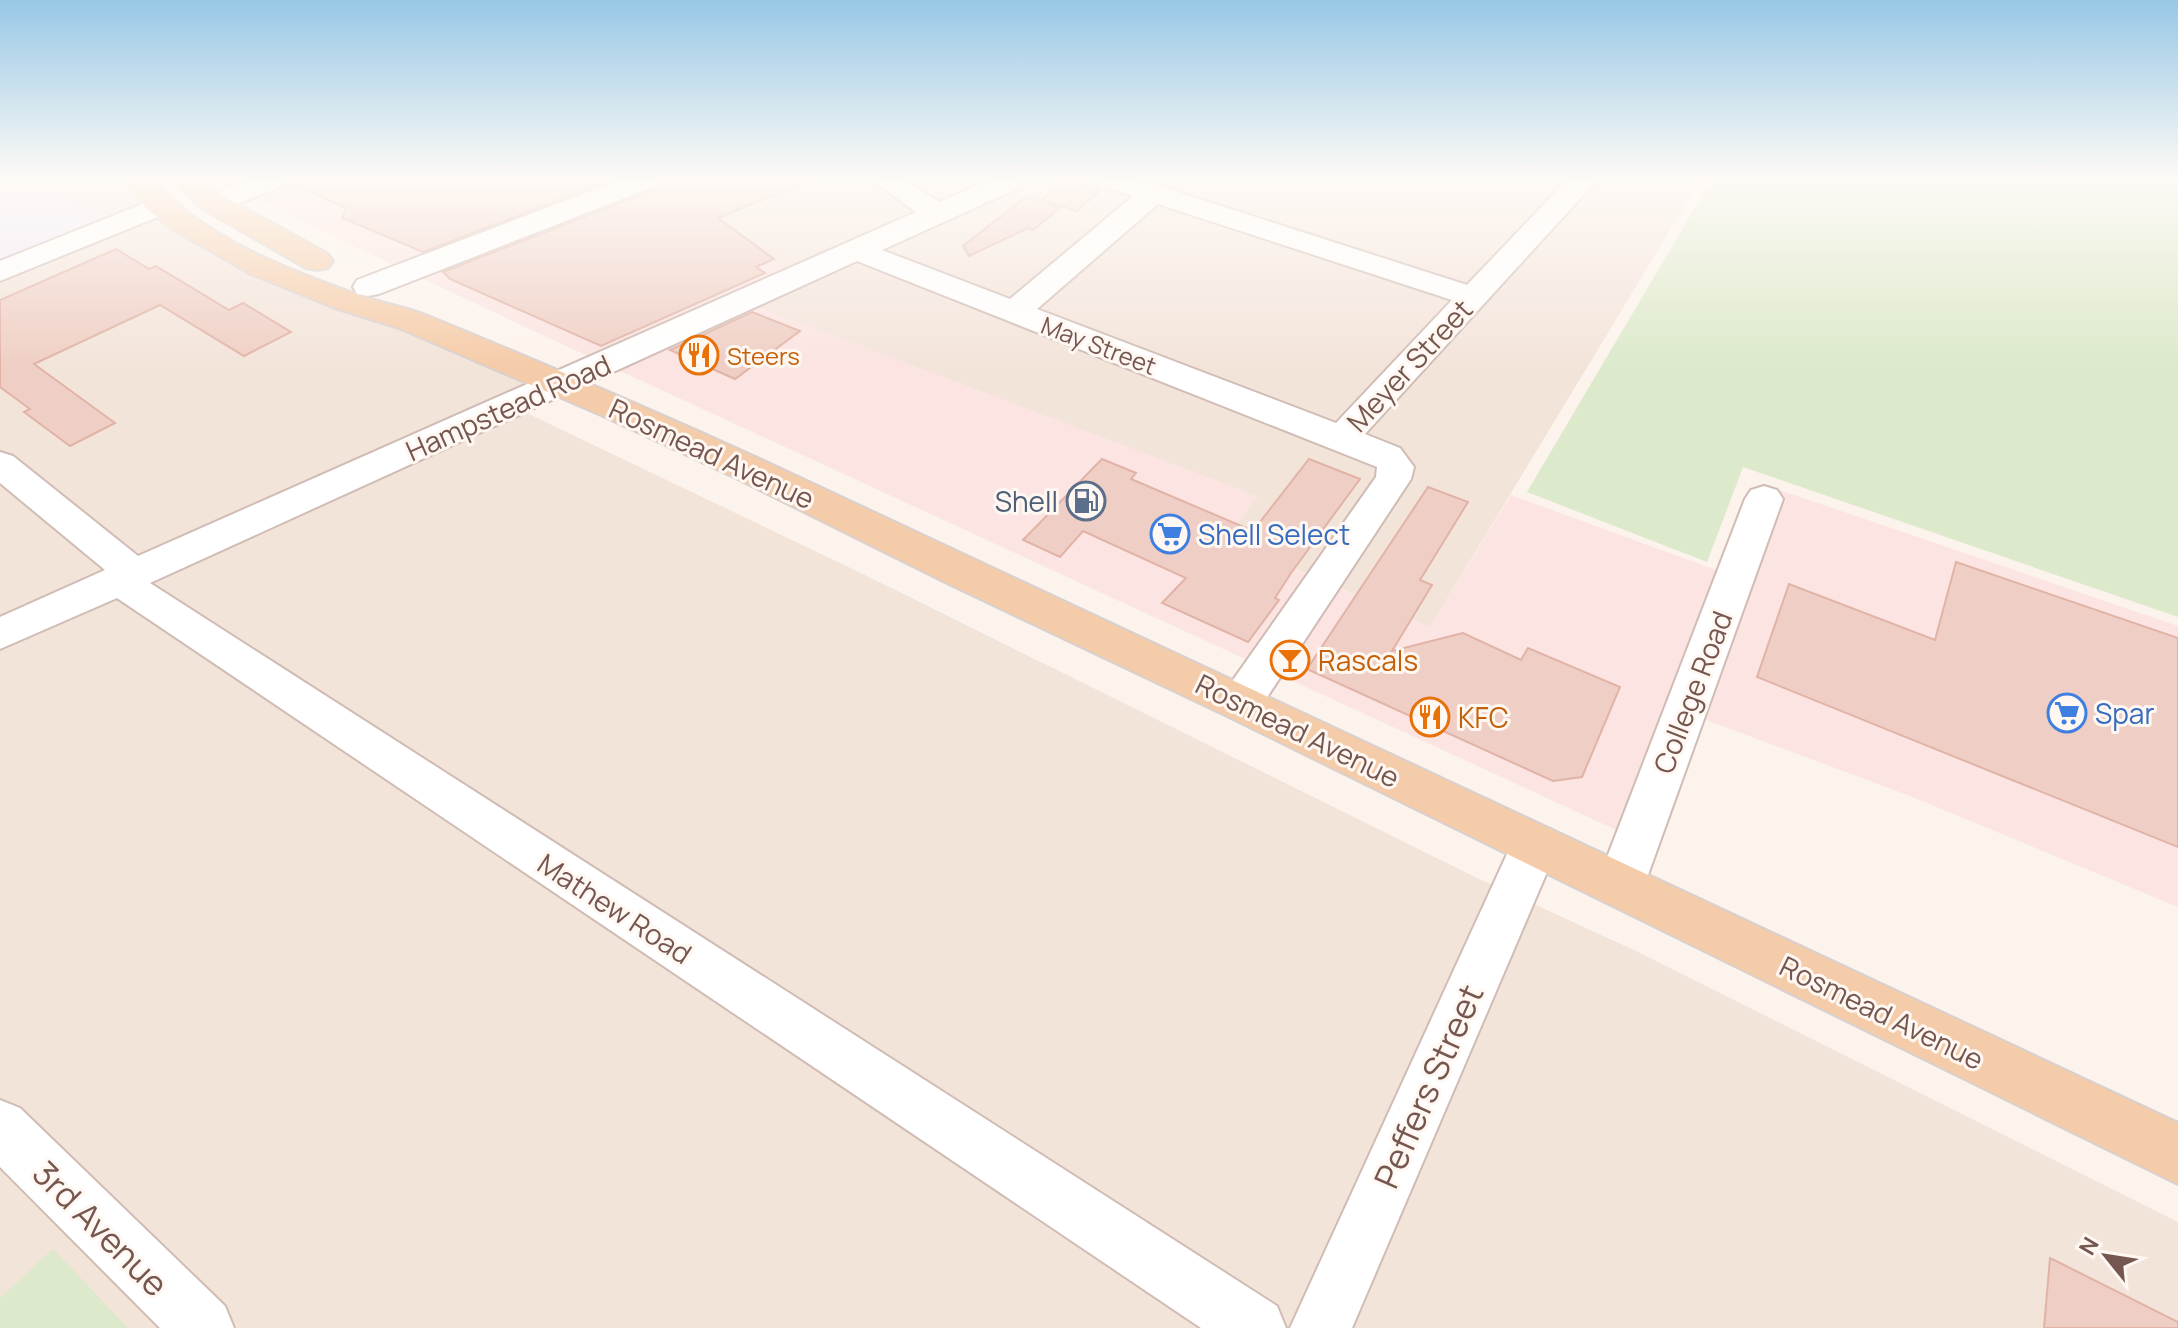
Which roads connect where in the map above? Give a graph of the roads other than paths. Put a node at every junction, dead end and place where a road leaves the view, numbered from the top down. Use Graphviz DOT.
graph roads {
  1 [pos="52,241"];
  2 [pos="217,241"];
  3 [pos="233,241"];
  4 [pos="284,241"];
  5 [pos="487,241"];
  6 [pos="879,241"];
  7 [pos="1098,241"];
  8 [pos="1299,241"];
  9 [pos="1520,241"];
  10 [pos="857,251"];
  11 [pos="246,257"];
  12 [pos="0,272"];
  13 [pos="368,287"];
  14 [pos="1473,297"];
  15 [pos="1014,312"];
  16 [pos="411,321"];
  17 [pos="560,384"];
  18 [pos="1342,437"];
  19 [pos="0,464"];
  20 [pos="1764,499"];
  21 [pos="129,577"];
  22 [pos="0,634"];
  23 [pos="1241,702"];
  24 [pos="1535,844"];
  25 [pos="1620,886"];
  26 [pos="0,1128"];
  27 [pos="2178,1154"];
  28 [pos="203,1328"];
  29 [pos="1255,1328"];
  30 [pos="1321,1328"];
  1 -- 12 [label="street"];
  2 -- 11 [label="main road, Rosmead Avenue"];
  3 -- 11 [label="main road"];
  4 -- 13 [label="main road, Rosmead Avenue"];
  5 -- 13 [label="street"];
  6 -- 10 [label="street, Hampstead Road"];
  7 -- 15 [label="street"];
  8 -- 14 [label="street"];
  9 -- 14 [label="street, Meyer Street"];
  10 -- 15 [label="street, May Street"];
  10 -- 17 [label="street, Hampstead Road"];
  11 -- 16 [label="main road, Rosmead Avenue"];
  13 -- 16 [label="main road, Rosmead Avenue"];
  14 -- 18 [label="street, Meyer Street"];
  15 -- 18 [label="street, May Street"];
  16 -- 17 [label="main road, Rosmead Avenue"];
  17 -- 21 [label="street, Hampstead Road"];
  17 -- 23 [label="main road, Rosmead Avenue"];
  18 -- 23 [label="street, Meyer Street"];
  19 -- 21 [label="street, Mathew Road"];
  20 -- 25 [label="street, College Road"];
  21 -- 22 [label="street, Hampstead Road"];
  21 -- 29 [label="street, Mathew Road"];
  23 -- 24 [label="main road, Rosmead Avenue"];
  24 -- 25 [label="main road, Rosmead Avenue"];
  24 -- 30 [label="street, Peffers Street"];
  25 -- 27 [label="main road, Rosmead Avenue"];
  26 -- 28 [label="street, 3rd Avenue"];
}
